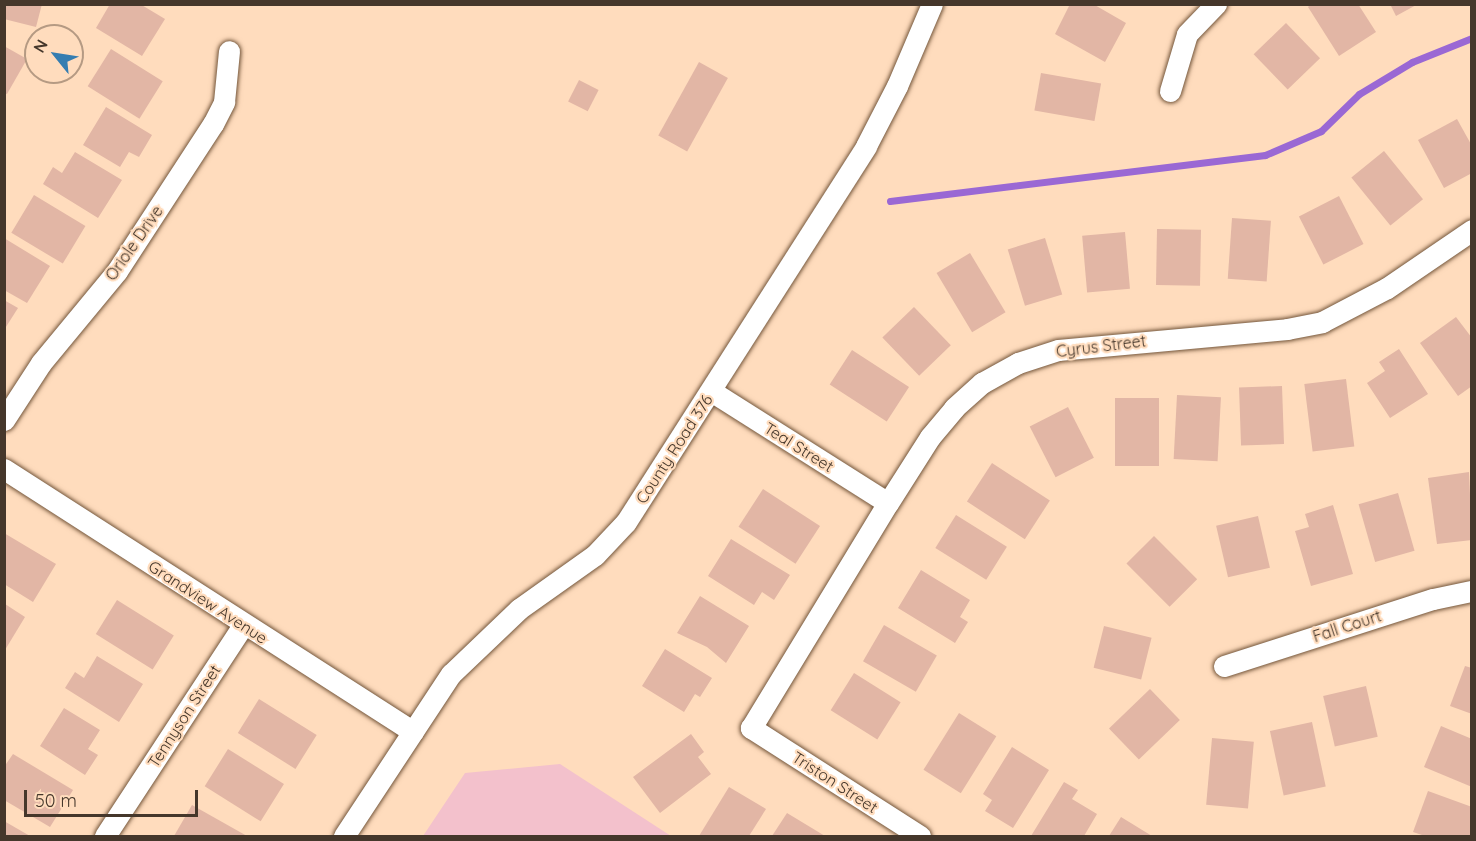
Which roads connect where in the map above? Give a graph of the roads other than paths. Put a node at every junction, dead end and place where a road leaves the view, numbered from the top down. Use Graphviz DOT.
graph roads {
  1 [pos="932,4"];
  2 [pos="1216,4"];
  3 [pos="229,51"];
  4 [pos="1170,91"];
  5 [pos="1472,230"];
  6 [pos="711,391"];
  7 [pos="4,420"];
  8 [pos="4,469"];
  9 [pos="888,503"];
  10 [pos="1472,591"];
  11 [pos="243,625"];
  12 [pos="1224,666"];
  13 [pos="751,728"];
  14 [pos="413,732"];
  15 [pos="105,837"];
  16 [pos="344,837"];
  17 [pos="920,837"];
  1 -- 6 [label="street, County Road 376"];
  2 -- 4 [label="street"];
  3 -- 7 [label="street, Oriole Drive"];
  5 -- 9 [label="street, Cyrus Street"];
  6 -- 9 [label="street, Teal Street"];
  6 -- 14 [label="street, County Road 376"];
  8 -- 11 [label="street, Grandview Avenue"];
  9 -- 13 [label="street, Cyrus Street"];
  10 -- 12 [label="street, Fall Court"];
  11 -- 14 [label="street, Grandview Avenue"];
  11 -- 15 [label="street, Tennyson Street"];
  13 -- 17 [label="street, Triston Street"];
  14 -- 16 [label="street, County Road 376"];
}
